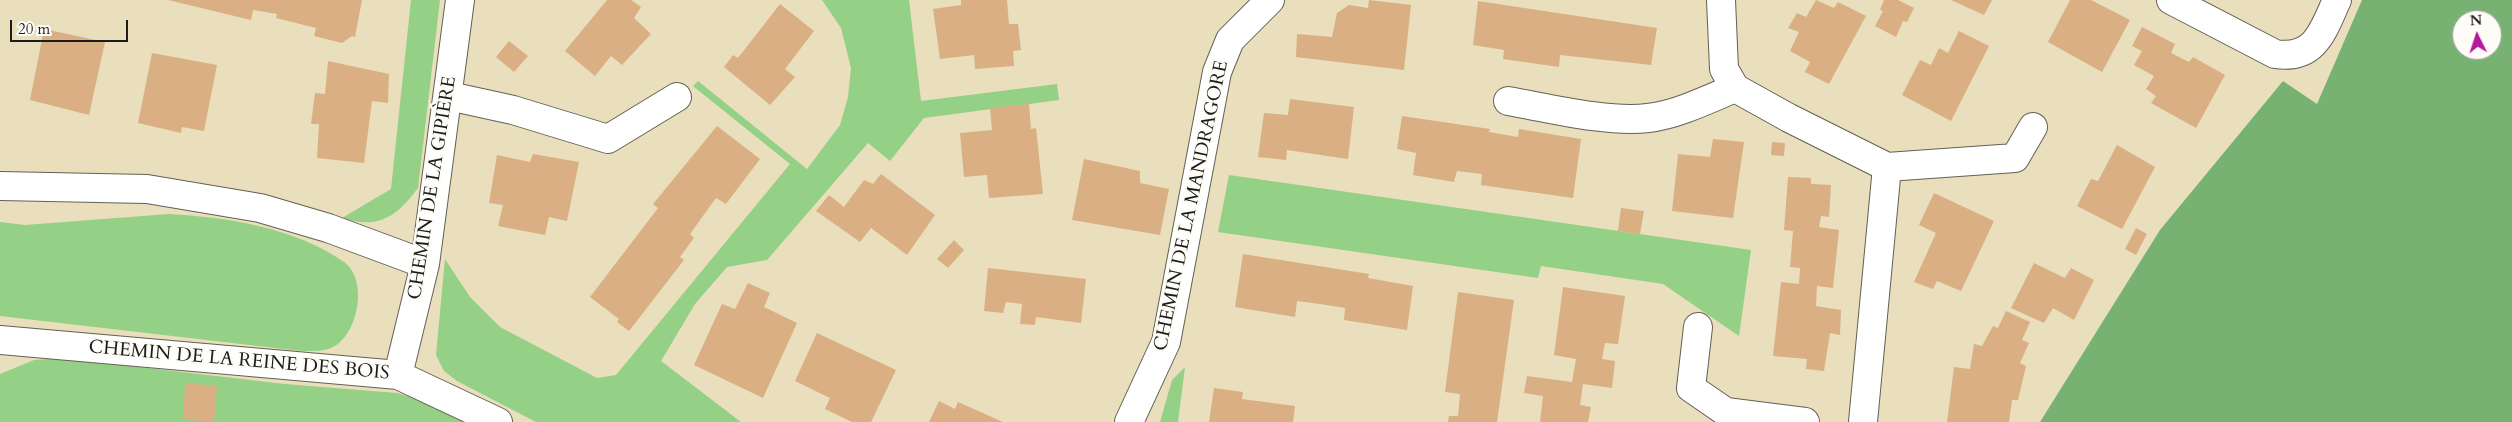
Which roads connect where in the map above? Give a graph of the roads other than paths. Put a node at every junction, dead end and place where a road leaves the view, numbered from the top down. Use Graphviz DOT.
graph roads {
  1 [pos="460,0"];
  2 [pos="1270,0"];
  3 [pos="1721,0"];
  4 [pos="2170,0"];
  5 [pos="2337,0"];
  6 [pos="1735,88"];
  7 [pos="449,96"];
  8 [pos="677,97"];
  9 [pos="1508,101"];
  10 [pos="2033,127"];
  11 [pos="1887,166"];
  12 [pos="0,186"];
  13 [pos="425,264"];
  14 [pos="1698,327"];
  15 [pos="0,340"];
  16 [pos="398,375"];
  17 [pos="498,422"];
  18 [pos="1129,422"];
  19 [pos="1804,422"];
  20 [pos="1863,422"];
  1 -- 7 [label="street, CHEMIN DE LA GIPIÈRE"];
  2 -- 18 [label="street, CHEMIN DE LA MANDRAGORE"];
  3 -- 6 [label="street"];
  4 -- 5 [label="street"];
  6 -- 9 [label="street"];
  6 -- 11 [label="street"];
  7 -- 8 [label="street"];
  7 -- 13 [label="street, CHEMIN DE LA GIPIÈRE"];
  10 -- 11 [label="street"];
  11 -- 20 [label="street"];
  12 -- 13 [label="street"];
  13 -- 16 [label="street, CHEMIN DE LA GIPIÈRE"];
  14 -- 19 [label="street"];
  15 -- 16 [label="street, CHEMIN DE LA REINE DES BOIS"];
  16 -- 17 [label="street, CHEMIN DE LA REINE DES BOIS"];
}
